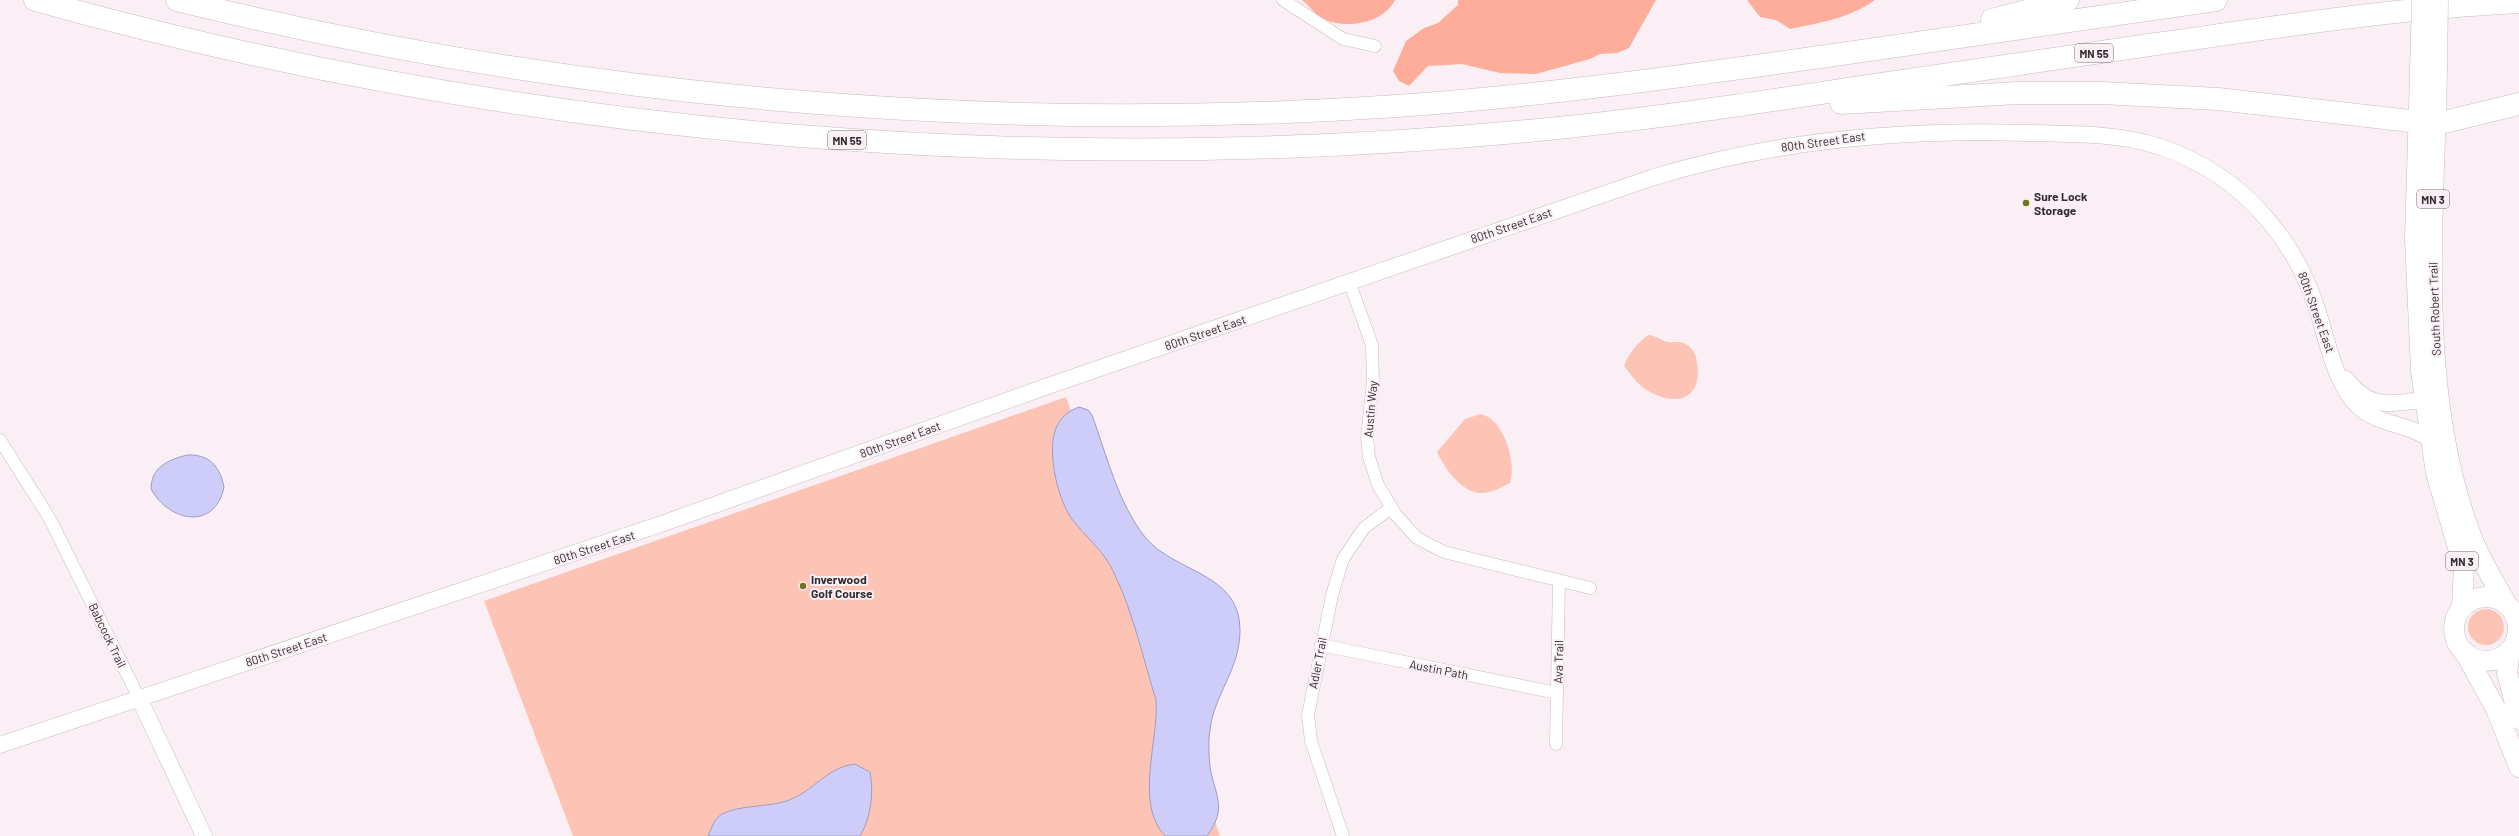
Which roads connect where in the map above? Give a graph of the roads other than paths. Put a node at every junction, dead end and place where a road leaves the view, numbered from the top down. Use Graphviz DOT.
graph roads {
  1 [pos="35,0"];
  2 [pos="177,0"];
  3 [pos="1283,0"];
  4 [pos="2068,0"];
  5 [pos="2216,0"];
  6 [pos="2422,0"];
  7 [pos="2438,0"];
  8 [pos="2519,2"];
  9 [pos="1375,46"];
  10 [pos="2428,71"];
  11 [pos="1674,78"];
  12 [pos="2519,104"];
  13 [pos="1670,115"];
  14 [pos="2427,123"];
  15 [pos="1349,281"];
  16 [pos="2334,359"];
  17 [pos="2424,401"];
  18 [pos="2442,422"];
  19 [pos="2430,439"];
  20 [pos="0,440"];
  21 [pos="1391,508"];
  22 [pos="1559,581"];
  23 [pos="1590,588"];
  24 [pos="2462,607"];
  25 [pos="2515,608"];
  26 [pos="1321,645"];
  27 [pos="2516,646"];
  28 [pos="2464,651"];
  29 [pos="1557,693"];
  30 [pos="139,698"];
  31 [pos="2519,719"];
  32 [pos="1556,744"];
  33 [pos="0,745"];
  34 [pos="2519,767"];
  35 [pos="204,836"];
  36 [pos="1343,836"];
  1 -- 13 [label="highway, MN 55"];
  2 -- 11 [label="highway"];
  3 -- 9 [label="street"];
  4 -- 11 [label="highway"];
  5 -- 11 [label="highway"];
  6 -- 10 [label="main road, South Robert Trail / MN 3, bridge"];
  7 -- 10 [label="main road, South Robert Trail / MN 3, bridge"];
  8 -- 13 [label="highway, MN 55"];
  10 -- 14 [label="main road, South Robert Trail / MN 3"];
  12 -- 14 [label="highway"];
  13 -- 14 [label="highway"];
  14 -- 17 [label="main road, South Robert Trail / MN 3"];
  14 -- 18 [label="main road, South Robert Trail / MN 3"];
  15 -- 16 [label="street, 80th Street East"];
  15 -- 21 [label="street, Austin Way"];
  15 -- 30 [label="street, 80th Street East"];
  16 -- 17 [label="street, 80th Street East"];
  16 -- 19 [label="street, 80th Street East"];
  17 -- 18 [label="street"];
  17 -- 19 [label="main road, South Robert Trail / MN 3"];
  18 -- 25 [label="main road, South Robert Trail / MN 3"];
  19 -- 24 [label="main road, South Robert Trail / MN 3"];
  20 -- 30 [label="street, Babcock Trail"];
  21 -- 22 [label="street, Austin Way"];
  21 -- 26 [label="street, Adler Trail"];
  22 -- 23 [label="street, Austin Way"];
  22 -- 29 [label="street, Ava Trail"];
  24 -- 25 [label="main road"];
  24 -- 28 [label="main road, MN 3"];
  25 -- 27 [label="main road, MN 3"];
  26 -- 29 [label="street, Austin Path"];
  26 -- 36 [label="street, Adler Trail"];
  27 -- 28 [label="main road"];
  27 -- 31 [label="main road"];
  28 -- 34 [label="main road"];
  29 -- 32 [label="street, Ava Trail"];
  30 -- 33 [label="street, 80th Street East"];
  30 -- 35 [label="street, Babcock Trail"];
}
